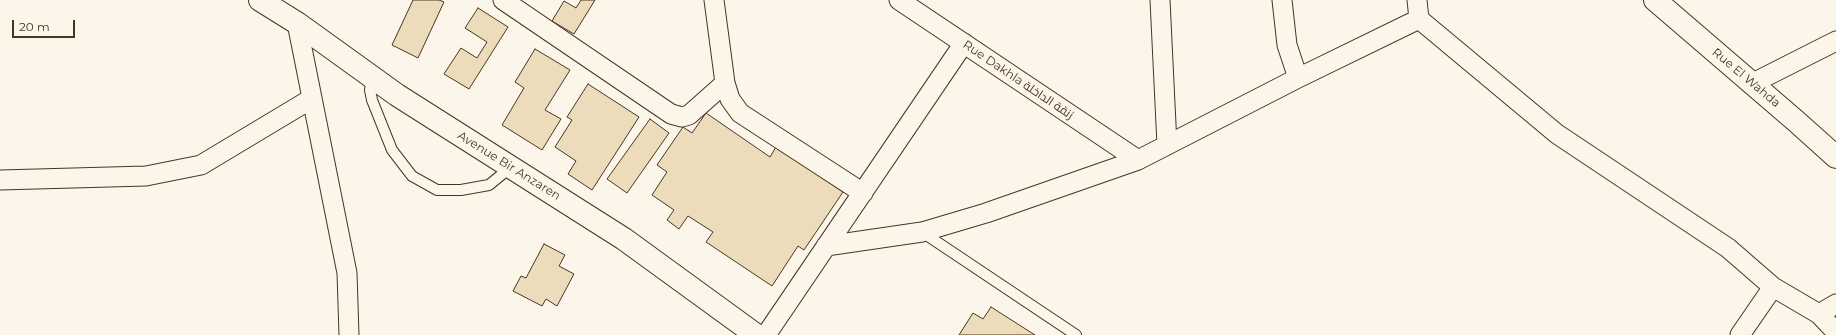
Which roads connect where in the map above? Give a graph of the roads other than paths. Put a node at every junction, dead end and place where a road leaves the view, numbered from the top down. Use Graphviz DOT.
graph roads {
  1 [pos="260,0"];
  2 [pos="503,0"];
  3 [pos="898,0"];
  4 [pos="1160,0"];
  5 [pos="1282,0"];
  6 [pos="1417,0"];
  7 [pos="1655,0"];
  8 [pos="710,3"];
  9 [pos="1420,19"];
  10 [pos="297,23"];
  11 [pos="1836,41"];
  12 [pos="964,43"];
  13 [pos="372,77"];
  14 [pos="1298,78"];
  15 [pos="725,83"];
  16 [pos="1751,84"];
  17 [pos="311,99"];
  18 [pos="1167,145"];
  19 [pos="1836,157"];
  20 [pos="1138,160"];
  21 [pos="511,167"];
  22 [pos="0,180"];
  23 [pos="863,193"];
  24 [pos="922,232"];
  25 [pos="826,246"];
  26 [pos="1773,287"];
  27 [pos="1836,304"];
  28 [pos="1819,314"];
  29 [pos="1836,332"];
  30 [pos="349,335"];
  31 [pos="756,335"];
  32 [pos="766,335"];
  33 [pos="1076,335"];
  34 [pos="1740,335"];
  1 -- 10 [label="main road, Avenue Bir Anzaren"];
  2 -- 15 [label="street"];
  3 -- 12 [label="street, Rue Dakhla زنقة الداخلة"];
  4 -- 18 [label="street"];
  5 -- 14 [label="street"];
  6 -- 9 [label="street"];
  7 -- 16 [label="main road, Rue El Wahda"];
  8 -- 15 [label="street"];
  9 -- 14 [label="street"];
  9 -- 26 [label="street"];
  10 -- 13 [label="main road, Avenue Bir Anzaren"];
  10 -- 17 [label="street"];
  11 -- 16 [label="street"];
  12 -- 20 [label="street, Rue Dakhla زنقة الداخلة"];
  12 -- 23 [label="street"];
  13 -- 21 [label="main road, Avenue Bir Anzaren"];
  13 -- 21 [label="lane"];
  14 -- 18 [label="street"];
  15 -- 23 [label="street"];
  16 -- 19 [label="main road, Rue El Wahda"];
  17 -- 22 [label="street"];
  17 -- 30 [label="street"];
  18 -- 20 [label="street"];
  20 -- 24 [label="street"];
  21 -- 31 [label="main road, Avenue Bir Anzaren"];
  23 -- 25 [label="street"];
  24 -- 25 [label="street"];
  24 -- 33 [label="lane"];
  25 -- 32 [label="street"];
  26 -- 28 [label="street"];
  26 -- 34 [label="street"];
  27 -- 28 [label="street"];
  28 -- 29 [label="street"];
}
